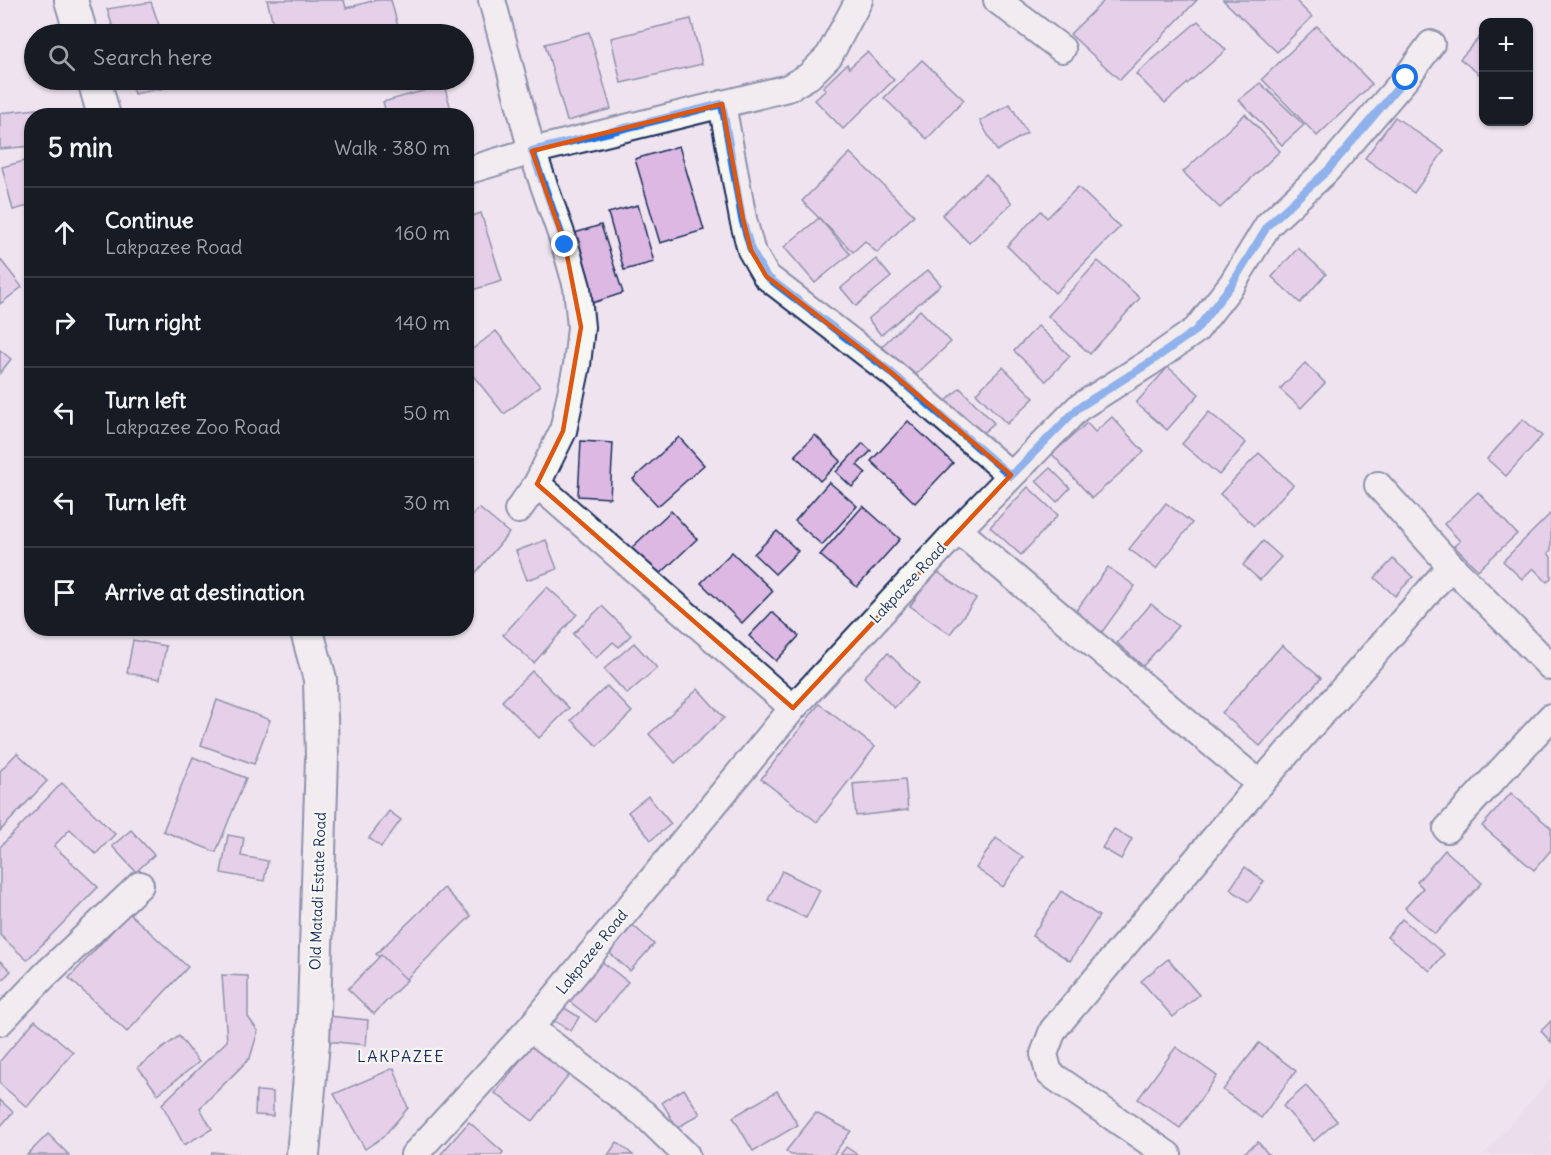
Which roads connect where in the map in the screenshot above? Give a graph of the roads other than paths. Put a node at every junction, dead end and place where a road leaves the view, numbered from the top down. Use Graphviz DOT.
graph roads {
  1 [pos="71,0"];
  2 [pos="492,0"];
  3 [pos="860,0"];
  4 [pos="998,0"];
  5 [pos="78,24"];
  6 [pos="1431,44"];
  7 [pos="1062,49"];
  8 [pos="97,90"];
  9 [pos="722,104"];
  10 [pos="102,108"];
  11 [pos="532,151"];
  12 [pos="474,169"];
  13 [pos="1011,476"];
  14 [pos="537,484"];
  15 [pos="1378,485"];
  16 [pos="518,510"];
  17 [pos="958,530"];
  18 [pos="1451,566"];
  19 [pos="308,636"];
  20 [pos="1551,667"];
  21 [pos="793,708"];
  22 [pos="1551,717"];
  23 [pos="1260,784"];
  24 [pos="1447,829"];
  25 [pos="140,885"];
  26 [pos="0,1022"];
  27 [pos="530,1028"];
  28 [pos="303,1155"];
  29 [pos="414,1155"];
  30 [pos="686,1155"];
  31 [pos="1168,1155"];
  1 -- 5 [label="street"];
  2 -- 11 [label="street"];
  3 -- 9 [label="street"];
  4 -- 7 [label="street"];
  6 -- 13 [label="street, Lakpazee Road"];
  8 -- 10 [label="street"];
  9 -- 11 [label="street"];
  9 -- 13 [label="street"];
  11 -- 12 [label="street"];
  11 -- 14 [label="street"];
  13 -- 17 [label="street, Lakpazee Road"];
  14 -- 16 [label="street"];
  14 -- 21 [label="street"];
  15 -- 18 [label="street"];
  17 -- 21 [label="street, Lakpazee Road"];
  17 -- 23 [label="street"];
  18 -- 20 [label="street"];
  18 -- 23 [label="street"];
  19 -- 28 [label="street, Old Matadi Estate Road"];
  21 -- 27 [label="street, Lakpazee Road"];
  22 -- 24 [label="street"];
  23 -- 31 [label="street"];
  25 -- 26 [label="street"];
  27 -- 29 [label="street, Lakpazee Road"];
  27 -- 30 [label="street"];
}
